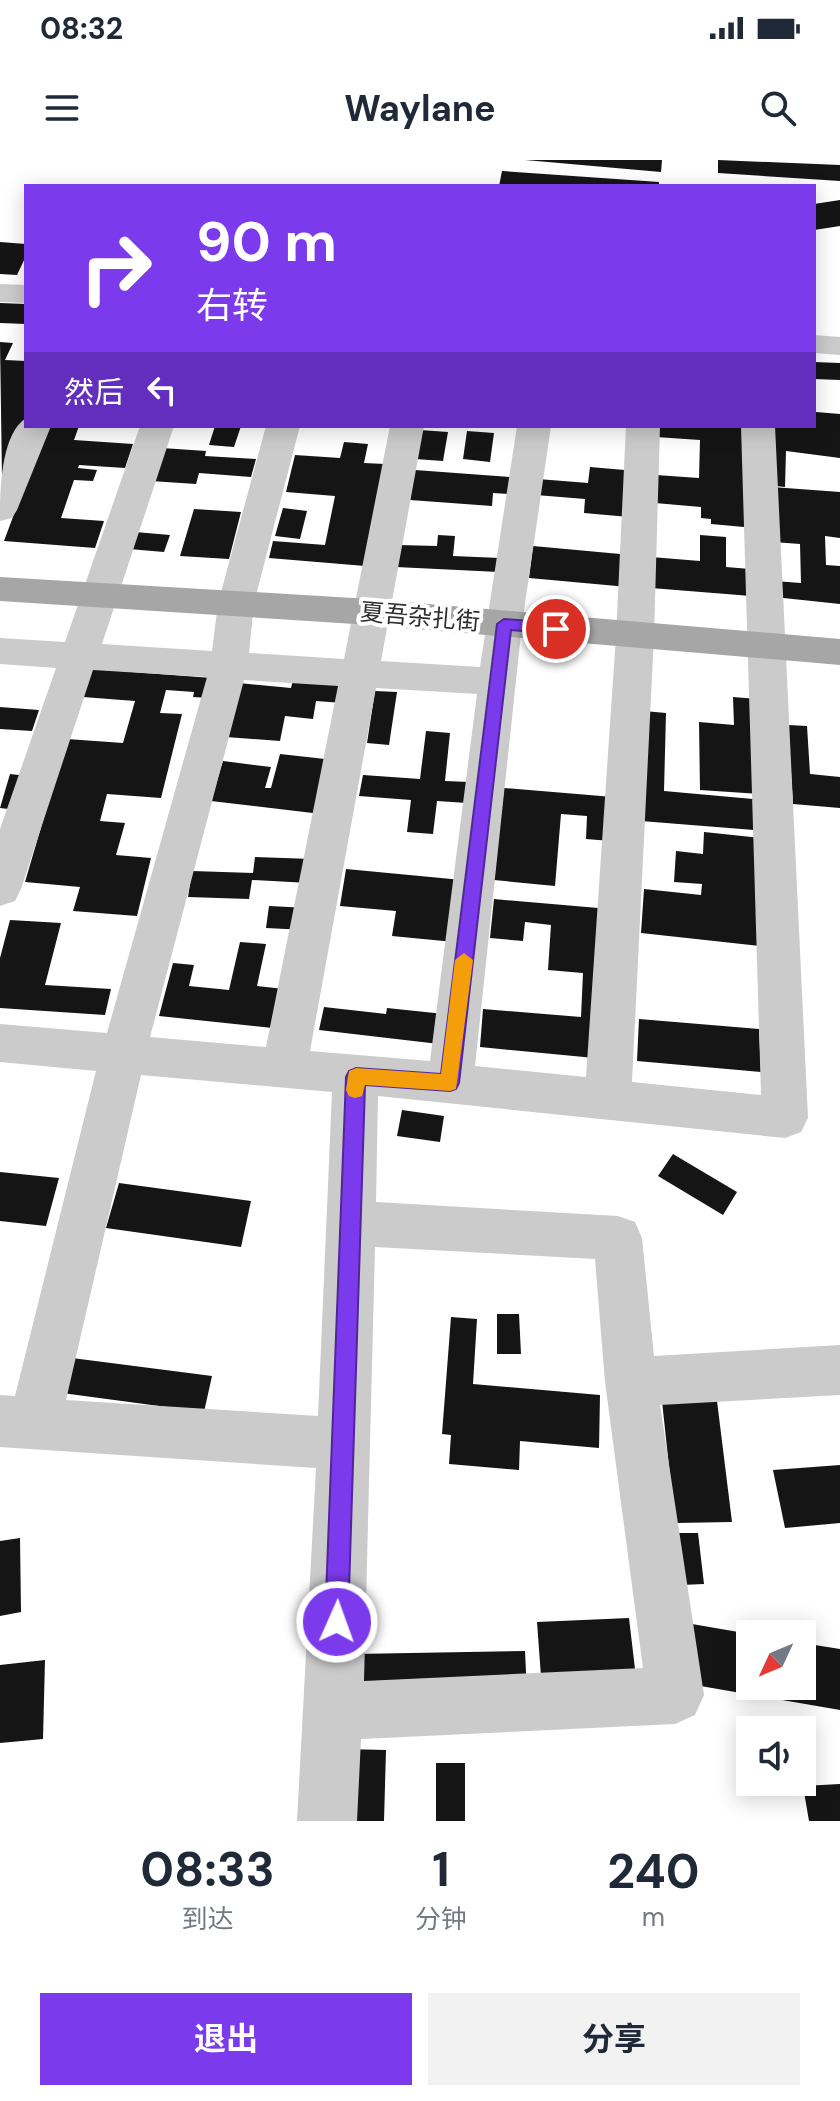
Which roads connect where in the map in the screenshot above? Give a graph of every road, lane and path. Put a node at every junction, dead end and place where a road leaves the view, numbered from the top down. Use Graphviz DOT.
graph roads {
  1 [pos="0,293"];
  2 [pos="24,294"];
  3 [pos="816,344"];
  4 [pos="840,346"];
  5 [pos="33,428"];
  6 [pos="156,428"];
  7 [pos="282,428"];
  8 [pos="407,428"];
  9 [pos="534,428"];
  10 [pos="643,428"];
  11 [pos="758,428"];
  12 [pos="0,510"];
  13 [pos="0,589"];
  14 [pos="101,593"];
  15 [pos="236,603"];
  16 [pos="370,612"];
  17 [pos="504,624"];
  18 [pos="635,636"];
  19 [pos="765,647"];
  20 [pos="0,651"];
  21 [pos="840,652"];
  22 [pos="80,656"];
  23 [pos="229,665"];
  24 [pos="360,673"];
  25 [pos="497,682"];
  26 [pos="0,889"];
  27 [pos="0,1043"];
  28 [pos="123,1055"];
  29 [pos="284,1070"];
  30 [pos="356,1077"];
  31 [pos="450,1083"];
  32 [pos="608,1100"];
  33 [pos="351,1223"];
  34 [pos="840,1370"];
  35 [pos="631,1382"];
  36 [pos="17,1422"];
  37 [pos="343,1444"];
  38 [pos="334,1711"];
  39 [pos="327,1821"];
  1 -- 2 [label="street"];
  3 -- 4 [label="street"];
  5 -- 12 [label="street"];
  6 -- 14 [label="street"];
  7 -- 15 [label="street"];
  8 -- 16 [label="street"];
  9 -- 17 [label="street"];
  10 -- 18 [label="street"];
  11 -- 19 [label="street"];
  13 -- 14 [label="main road, 夏吾杂扎街"];
  14 -- 15 [label="main road, 夏吾杂扎街"];
  14 -- 22 [label="street"];
  15 -- 16 [label="main road, 夏吾杂扎街"];
  15 -- 23 [label="street"];
  16 -- 17 [label="main road, 夏吾杂扎街"];
  16 -- 24 [label="street"];
  17 -- 18 [label="main road, 夏吾杂扎街"];
  17 -- 25 [label="street"];
  18 -- 19 [label="main road, 夏吾杂扎街"];
  18 -- 32 [label="street"];
  19 -- 21 [label="main road, 夏吾杂扎街"];
  19 -- 32 [label="street"];
  20 -- 22 [label="street"];
  22 -- 23 [label="street"];
  22 -- 26 [label="street"];
  23 -- 24 [label="street"];
  23 -- 28 [label="street"];
  24 -- 25 [label="street"];
  24 -- 29 [label="street"];
  25 -- 31 [label="street"];
  27 -- 28 [label="street"];
  28 -- 29 [label="street"];
  28 -- 36 [label="street"];
  29 -- 30 [label="street"];
  30 -- 31 [label="street"];
  30 -- 33 [label="street"];
  31 -- 32 [label="street"];
  33 -- 35 [label="street"];
  33 -- 37 [label="street"];
  34 -- 35 [label="street"];
  35 -- 38 [label="street"];
  36 -- 37 [label="street"];
  37 -- 38 [label="street"];
  38 -- 39 [label="street"];
}
